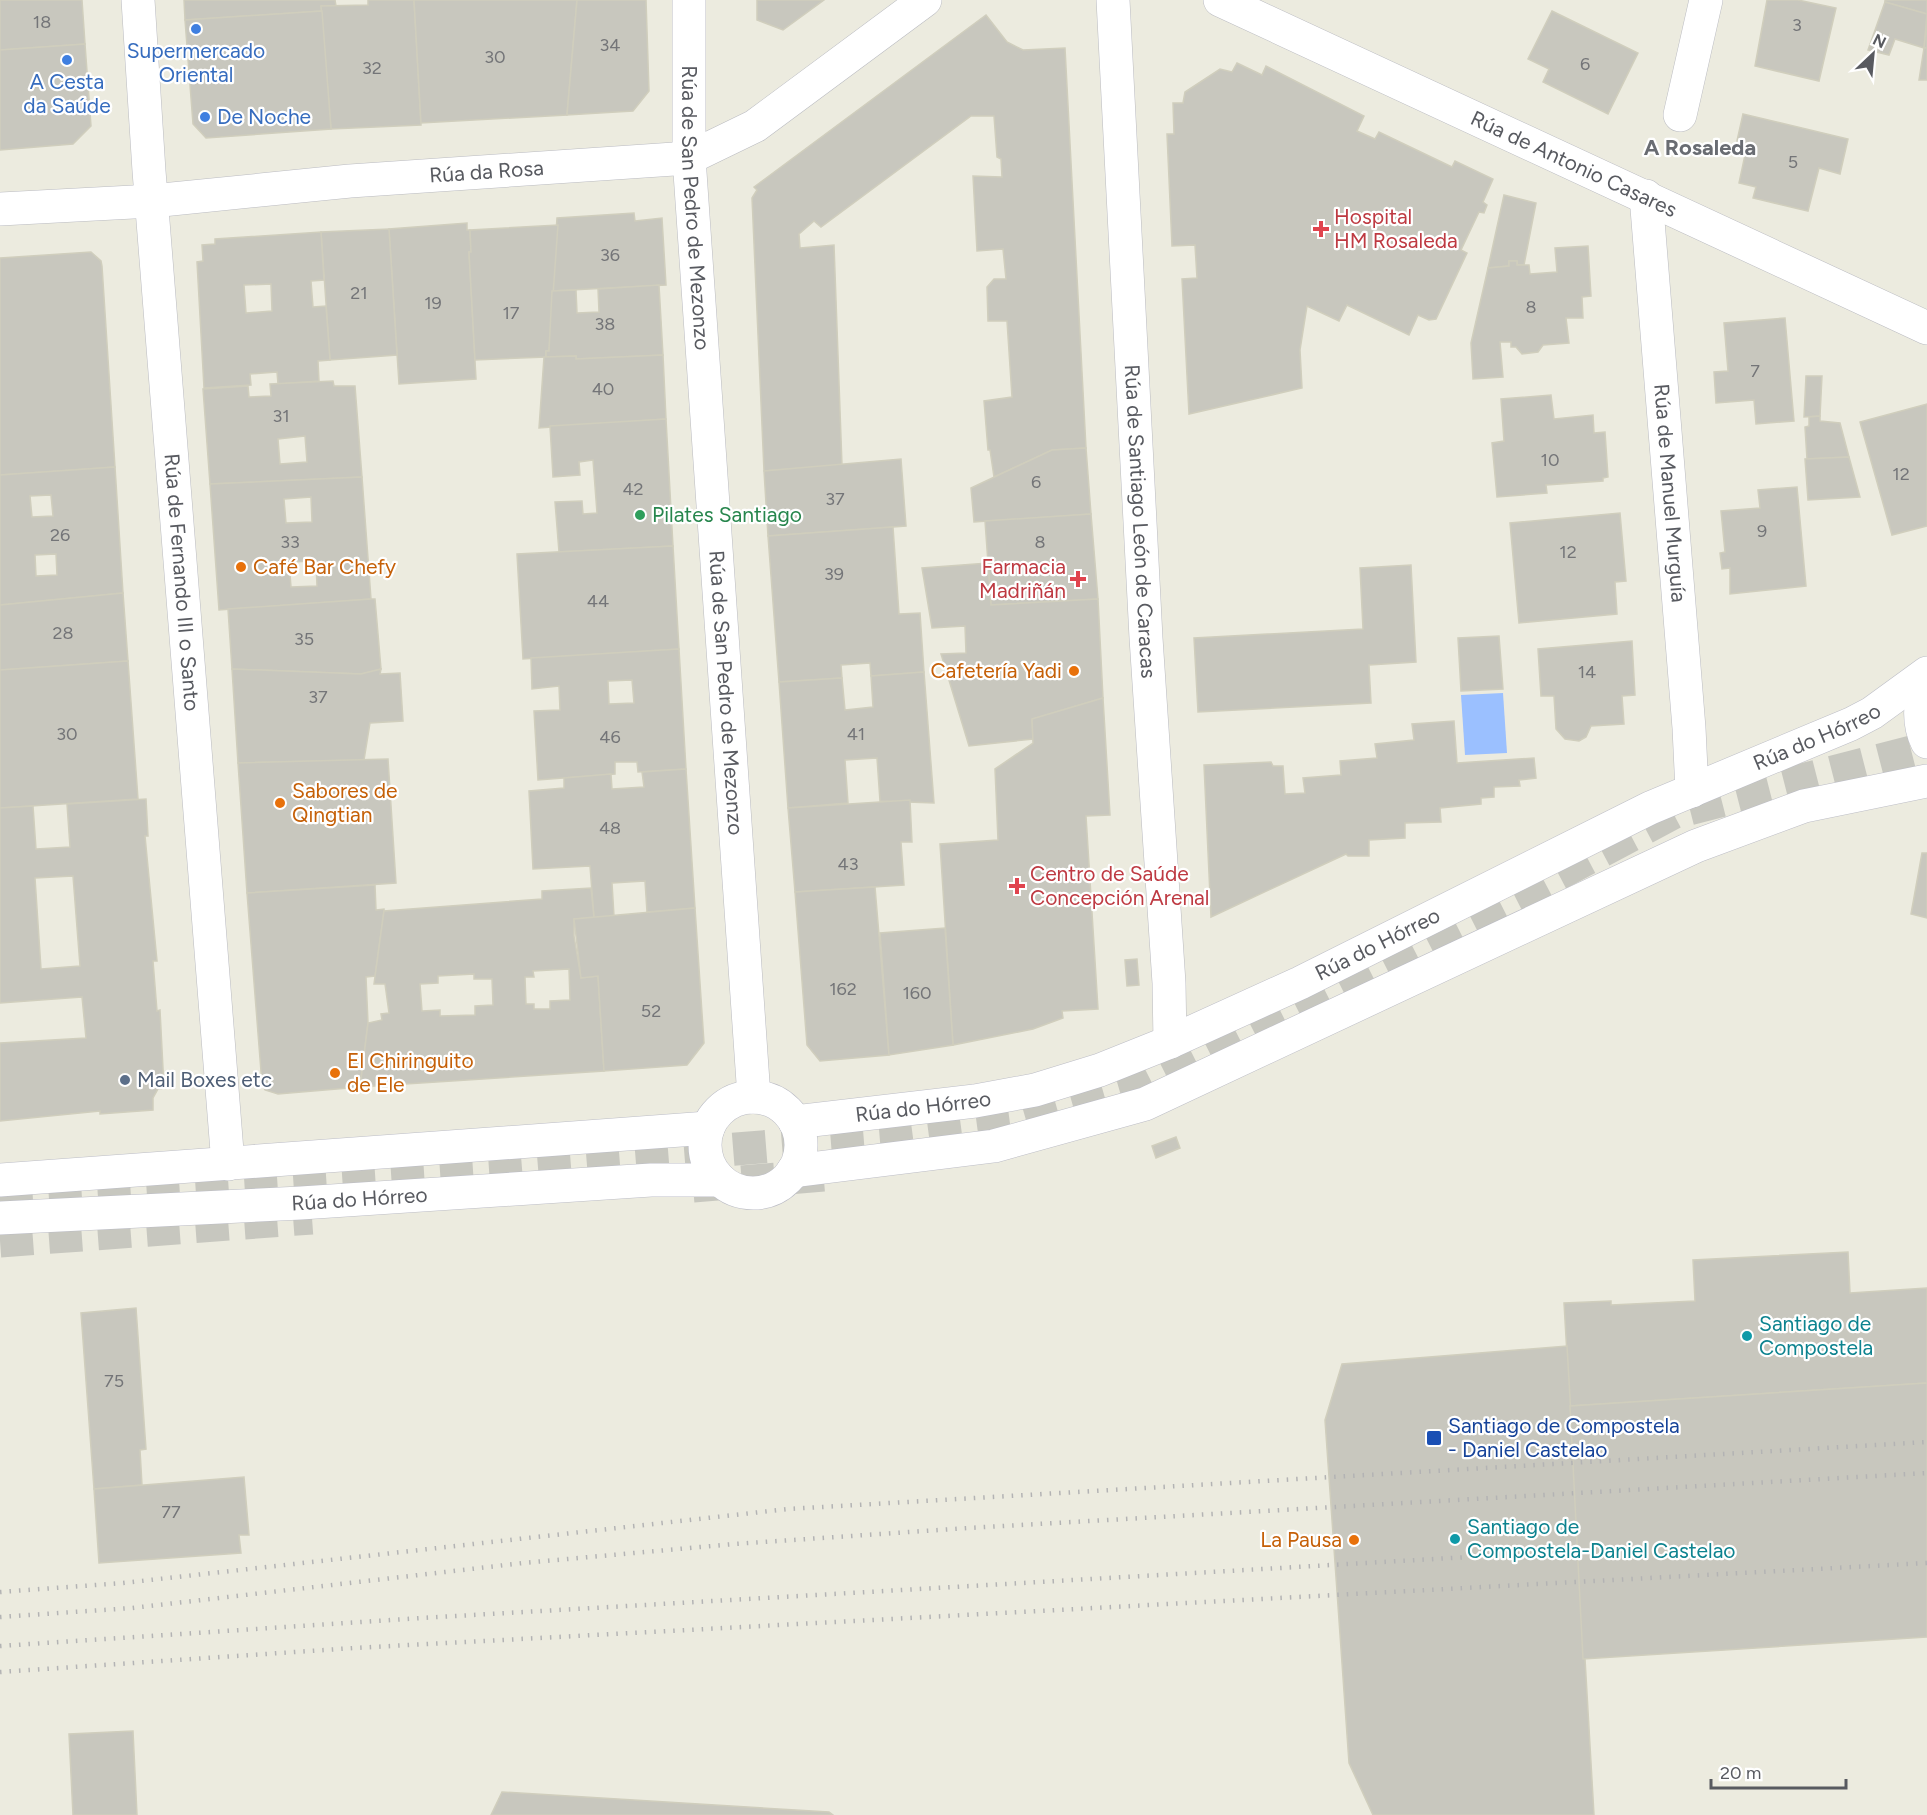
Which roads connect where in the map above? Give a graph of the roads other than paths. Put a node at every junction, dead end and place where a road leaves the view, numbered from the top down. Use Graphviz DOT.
graph roads {
  1 [pos="138,0"];
  2 [pos="689,0"];
  3 [pos="926,0"];
  4 [pos="1113,0"];
  5 [pos="1220,0"];
  6 [pos="1706,0"];
  7 [pos="1680,115"];
  8 [pos="689,158"];
  9 [pos="1646,196"];
  10 [pos="152,201"];
  11 [pos="0,209"];
  12 [pos="1927,328"];
  13 [pos="1927,673"];
  14 [pos="1927,683"];
  15 [pos="1927,742"];
  16 [pos="1927,781"];
  17 [pos="1692,792"];
  18 [pos="1170,1042"];
  19 [pos="754,1097"];
  20 [pos="795,1122"];
  21 [pos="708,1128"];
  22 [pos="228,1164"];
  23 [pos="793,1171"];
  24 [pos="0,1180"];
  25 [pos="720,1180"];
  26 [pos="0,1218"];
  1 -- 10 [label="street, Rúa de Fernando III o Santo"];
  2 -- 8 [label="street, Rúa de San Pedro de Mezonzo"];
  3 -- 8 [label="street, Rúa da Rosa"];
  4 -- 18 [label="street, Rúa de Santiago León de Caracas"];
  5 -- 9 [label="street, Rúa de Antonio Casares"];
  6 -- 7 [label="street"];
  8 -- 10 [label="street, Rúa da Rosa"];
  8 -- 19 [label="street, Rúa de San Pedro de Mezonzo"];
  9 -- 12 [label="street, Rúa de Antonio Casares"];
  9 -- 17 [label="street, Rúa de Manuel Murguía"];
  10 -- 11 [label="street, Rúa da Rosa"];
  10 -- 22 [label="street, Rúa de Fernando III o Santo"];
  13 -- 17 [label="street, Rúa do Hórreo"];
  14 -- 15 [label="street"];
  16 -- 23 [label="street, Rúa do Hórreo"];
  17 -- 18 [label="street, Rúa do Hórreo"];
  18 -- 20 [label="street, Rúa do Hórreo"];
  19 -- 20 [label="street"];
  19 -- 21 [label="street"];
  20 -- 23 [label="street"];
  21 -- 22 [label="street"];
  21 -- 25 [label="street"];
  22 -- 24 [label="street"];
  23 -- 25 [label="street"];
  25 -- 26 [label="street, Rúa do Hórreo"];
}
